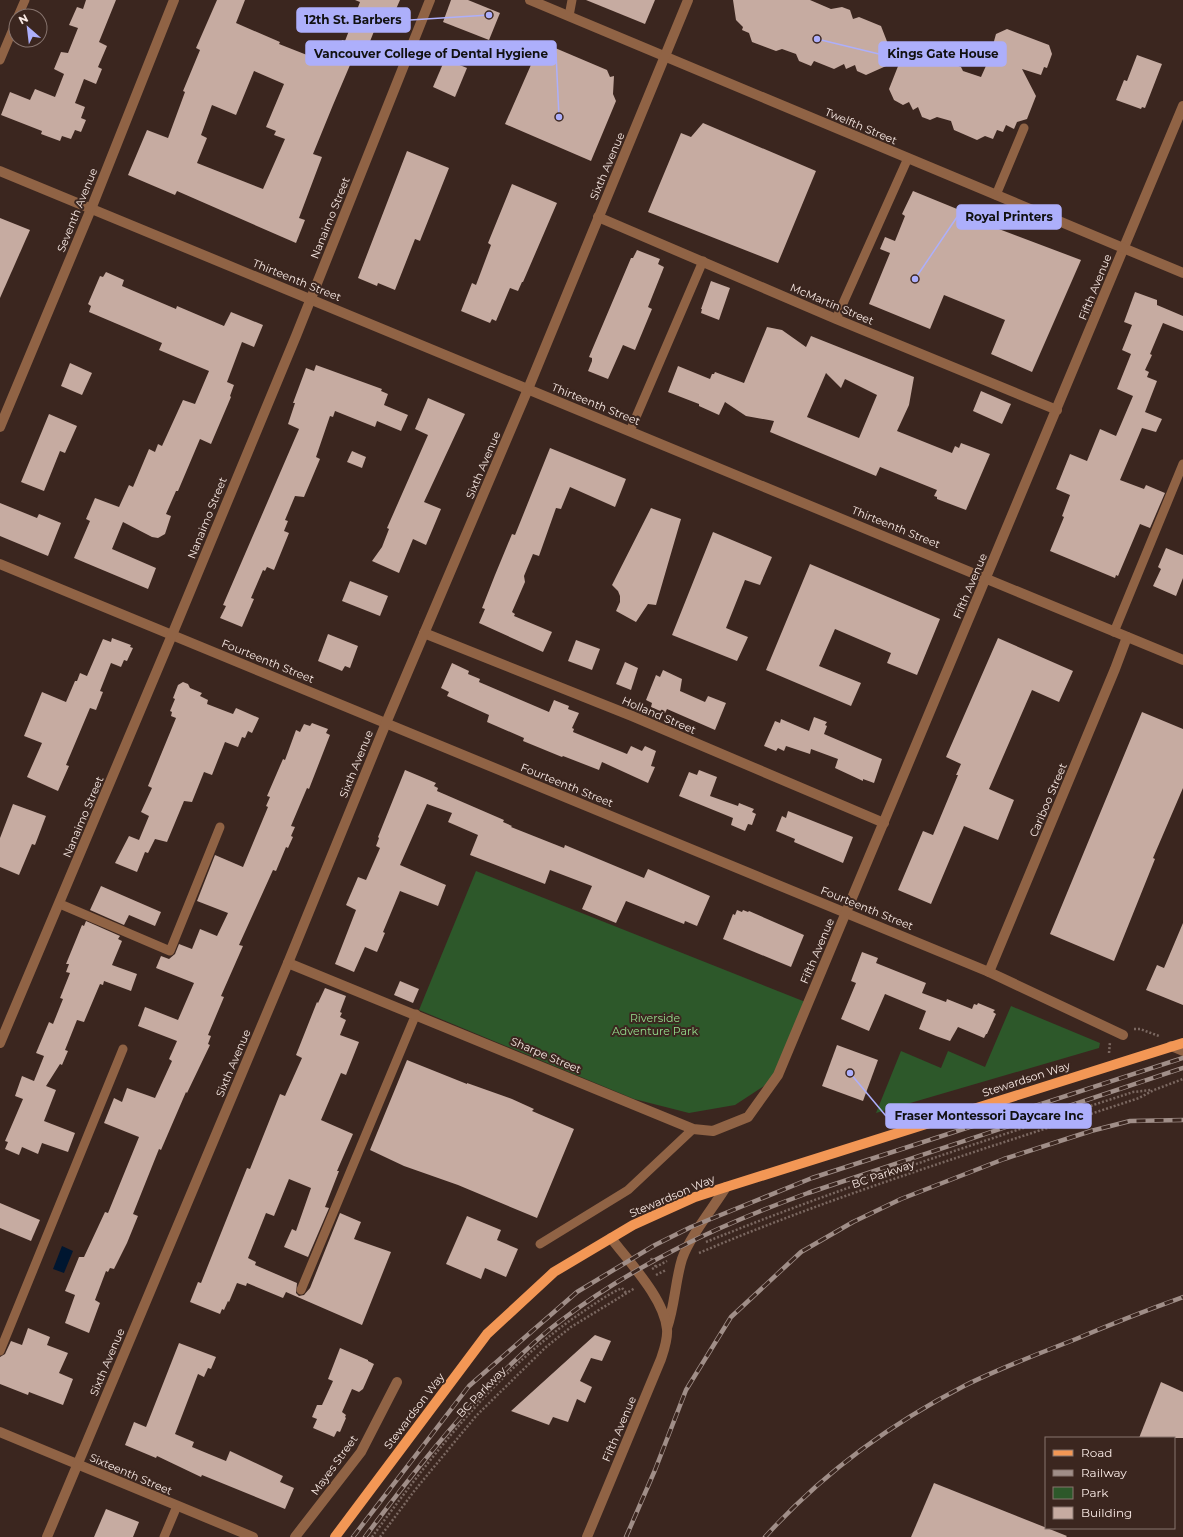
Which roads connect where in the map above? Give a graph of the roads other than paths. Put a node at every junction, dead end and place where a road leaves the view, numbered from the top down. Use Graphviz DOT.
graph roads {
  1 [pos="174,0"];
  2 [pos="430,0"];
  3 [pos="530,0"];
  4 [pos="572,0"];
  5 [pos="688,0"];
  6 [pos="569,16"];
  7 [pos="8,41"];
  8 [pos="665,57"];
  9 [pos="0,60"];
  10 [pos="1183,106"];
  11 [pos="1024,128"];
  12 [pos="908,158"];
  13 [pos="0,171"];
  14 [pos="996,195"];
  15 [pos="91,209"];
  16 [pos="598,217"];
  17 [pos="1123,249"];
  18 [pos="703,261"];
  19 [pos="1183,273"];
  20 [pos="310,299"];
  21 [pos="836,319"];
  22 [pos="528,389"];
  23 [pos="1057,410"];
  24 [pos="0,427"];
  25 [pos="630,431"];
  26 [pos="1183,464"];
  27 [pos="0,564"];
  28 [pos="986,578"];
  29 [pos="424,632"];
  30 [pos="1114,632"];
  31 [pos="172,635"];
  32 [pos="1127,638"];
  33 [pos="1183,660"];
  34 [pos="386,723"];
  35 [pos="884,823"];
  36 [pos="220,826"];
  37 [pos="60,904"];
  38 [pos="846,913"];
  39 [pos="288,963"];
  40 [pos="989,972"];
  41 [pos="416,1014"];
  42 [pos="1123,1035"];
  43 [pos="0,1043"];
  44 [pos="1179,1046"];
  45 [pos="123,1049"];
  46 [pos="778,1075"];
  47 [pos="693,1129"];
  48 [pos="726,1187"];
  49 [pos="611,1238"];
  50 [pos="540,1244"];
  51 [pos="301,1290"];
  52 [pos="667,1328"];
  53 [pos="0,1351"];
  54 [pos="397,1382"];
  55 [pos="0,1432"];
  56 [pos="77,1464"];
  57 [pos="176,1506"];
  58 [pos="47,1537"];
  59 [pos="164,1537"];
  60 [pos="253,1537"];
  61 [pos="295,1537"];
  62 [pos="335,1537"];
  63 [pos="587,1537"];
  1 -- 15 [label="street, Seventh Avenue"];
  2 -- 20 [label="street, Nanaimo Street"];
  3 -- 6 [label="street, Twelfth Street"];
  4 -- 6 [label="lane"];
  5 -- 8 [label="street, Sixth Avenue"];
  6 -- 8 [label="street, Twelfth Street"];
  7 -- 9 [label="lane"];
  8 -- 12 [label="street, Twelfth Street"];
  8 -- 16 [label="street, Sixth Avenue"];
  10 -- 17 [label="street, Fifth Avenue"];
  11 -- 14 [label="lane"];
  12 -- 14 [label="street, Twelfth Street"];
  12 -- 21 [label="lane"];
  13 -- 15 [label="street, Thirteenth Street"];
  14 -- 17 [label="street, Twelfth Street"];
  15 -- 20 [label="street, Thirteenth Street"];
  15 -- 24 [label="street, Seventh Avenue"];
  16 -- 18 [label="street, McMartin Street"];
  16 -- 22 [label="street, Sixth Avenue"];
  17 -- 19 [label="street, Twelfth Street"];
  17 -- 23 [label="street, Fifth Avenue"];
  18 -- 21 [label="street, McMartin Street"];
  18 -- 25 [label="lane"];
  20 -- 22 [label="street, Thirteenth Street"];
  20 -- 31 [label="street, Nanaimo Street"];
  21 -- 23 [label="street, McMartin Street"];
  22 -- 25 [label="street, Thirteenth Street"];
  22 -- 29 [label="street, Sixth Avenue"];
  23 -- 28 [label="street, Fifth Avenue"];
  25 -- 28 [label="street, Thirteenth Street"];
  26 -- 30 [label="lane"];
  27 -- 31 [label="street, Fourteenth Street"];
  28 -- 30 [label="street, Thirteenth Street"];
  28 -- 35 [label="street, Fifth Avenue"];
  29 -- 34 [label="street, Sixth Avenue"];
  29 -- 35 [label="street, Holland Street"];
  30 -- 32 [label="street, Thirteenth Street"];
  31 -- 34 [label="street, Fourteenth Street"];
  31 -- 37 [label="street, Nanaimo Street"];
  32 -- 33 [label="street, Thirteenth Street"];
  32 -- 40 [label="street, Cariboo Street"];
  34 -- 38 [label="street, Fourteenth Street"];
  34 -- 39 [label="street, Sixth Avenue"];
  35 -- 38 [label="street, Fifth Avenue"];
  36 -- 37 [label="lane"];
  37 -- 43 [label="street, Nanaimo Street"];
  38 -- 40 [label="street, Fourteenth Street"];
  38 -- 46 [label="street, Fifth Avenue"];
  39 -- 41 [label="street, Sharpe Street"];
  39 -- 56 [label="street, Sixth Avenue"];
  40 -- 42 [label="street, Fourteenth Street"];
  41 -- 47 [label="street, Sharpe Street"];
  41 -- 51 [label="lane"];
  44 -- 48 [label="main road, Stewardson Way"];
  45 -- 53 [label="lane"];
  46 -- 47 [label="street, Sharpe Street"];
  47 -- 50 [label="lane"];
  48 -- 49 [label="main road, Stewardson Way"];
  48 -- 52 [label="street, Fifth Avenue"];
  49 -- 52 [label="street, Fifth Avenue"];
  49 -- 62 [label="main road, Stewardson Way"];
  52 -- 63 [label="street, Fifth Avenue"];
  54 -- 61 [label="street, Mayes Street"];
  55 -- 56 [label="street, Sixteenth Street"];
  56 -- 57 [label="street, Sixteenth Street"];
  56 -- 58 [label="street, Sixth Avenue"];
  57 -- 59 [label="lane"];
  57 -- 60 [label="street, Sixteenth Street"];
}
